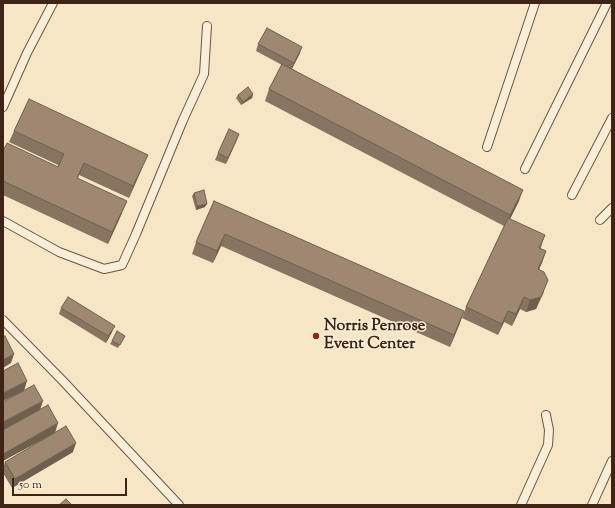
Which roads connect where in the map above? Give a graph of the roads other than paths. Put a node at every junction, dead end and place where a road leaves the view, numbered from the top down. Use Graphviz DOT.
graph roads {
  1 [pos="53,3"];
  2 [pos="535,3"];
  3 [pos="607,3"];
  4 [pos="207,26"];
  5 [pos="3,107"];
  6 [pos="612,118"];
  7 [pos="487,147"];
  8 [pos="526,169"];
  9 [pos="572,195"];
  10 [pos="612,208"];
  11 [pos="600,220"];
  12 [pos="3,221"];
  13 [pos="3,320"];
  14 [pos="546,414"];
  15 [pos="612,461"];
  16 [pos="179,505"];
  17 [pos="521,505"];
  18 [pos="592,505"];
  1 -- 5 [label="lane"];
  2 -- 7 [label="lane"];
  3 -- 8 [label="lane"];
  4 -- 12 [label="lane"];
  6 -- 9 [label="lane"];
  10 -- 11 [label="lane"];
  13 -- 16 [label="lane"];
  14 -- 17 [label="lane"];
  15 -- 18 [label="lane"];
}
